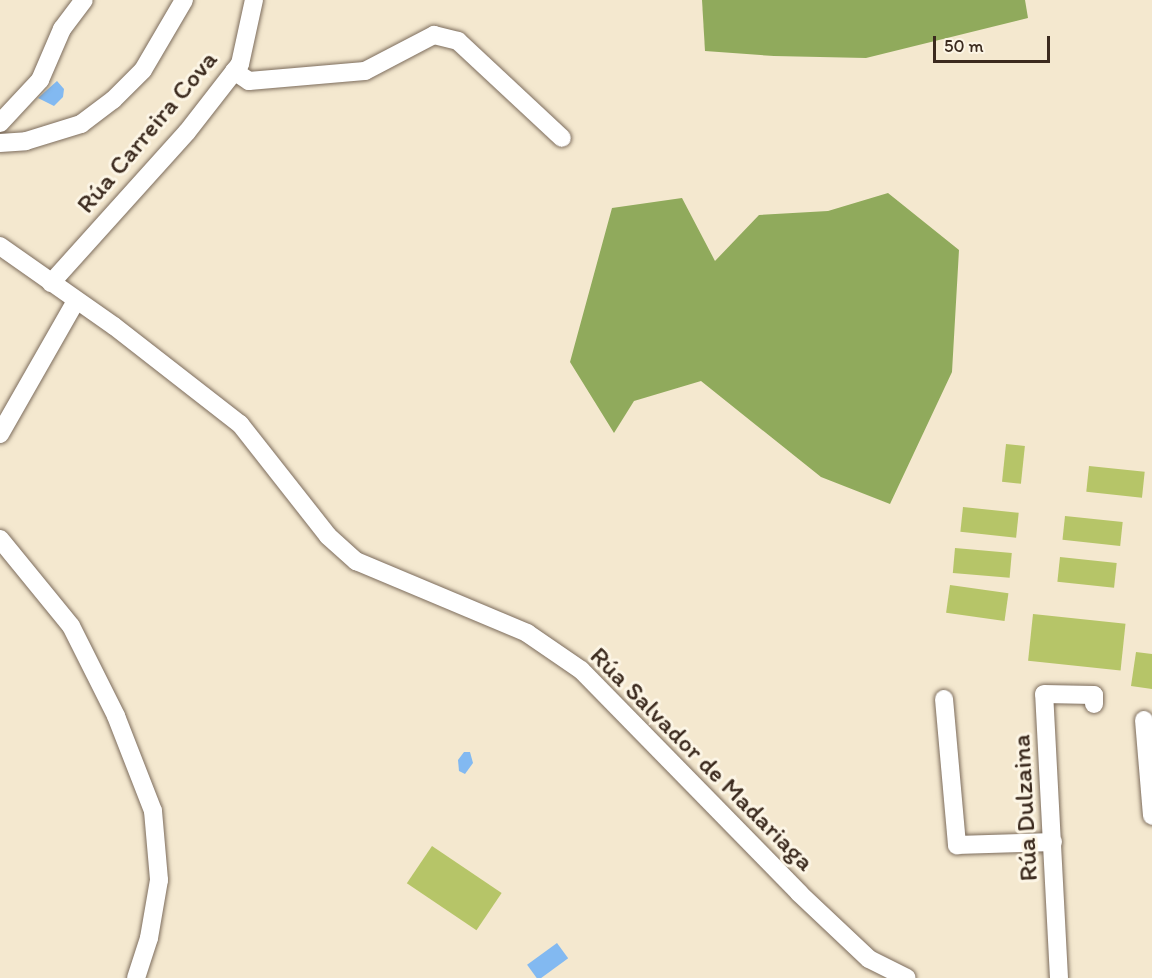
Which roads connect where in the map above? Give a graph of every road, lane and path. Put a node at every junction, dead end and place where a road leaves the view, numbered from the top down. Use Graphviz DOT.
graph roads {
  1 [pos="84,0"];
  2 [pos="184,0"];
  3 [pos="254,0"];
  4 [pos="234,71"];
  5 [pos="0,123"];
  6 [pos="562,138"];
  7 [pos="0,143"];
  8 [pos="0,246"];
  9 [pos="51,283"];
  10 [pos="76,302"];
  11 [pos="0,434"];
  12 [pos="0,539"];
  13 [pos="945,699"];
  14 [pos="1094,704"];
  15 [pos="1144,720"];
  16 [pos="1152,816"];
  17 [pos="1053,842"];
  18 [pos="136,978"];
  19 [pos="908,978"];
  20 [pos="1059,978"];
  1 -- 5 [label="street"];
  2 -- 7 [label="street"];
  3 -- 4 [label="street, Rúa Carreira Cova"];
  4 -- 6 [label="street"];
  4 -- 9 [label="street, Rúa Carreira Cova"];
  8 -- 9 [label="street, Rúa Salvador de Madariaga"];
  9 -- 10 [label="street, Rúa Salvador de Madariaga"];
  10 -- 11 [label="street"];
  10 -- 19 [label="street, Rúa Salvador de Madariaga"];
  12 -- 18 [label="street"];
  13 -- 17 [label="street"];
  14 -- 17 [label="street, Rúa Dulzaina"];
  15 -- 16 [label="street"];
  17 -- 20 [label="street, Rúa Dulzaina"];
}
